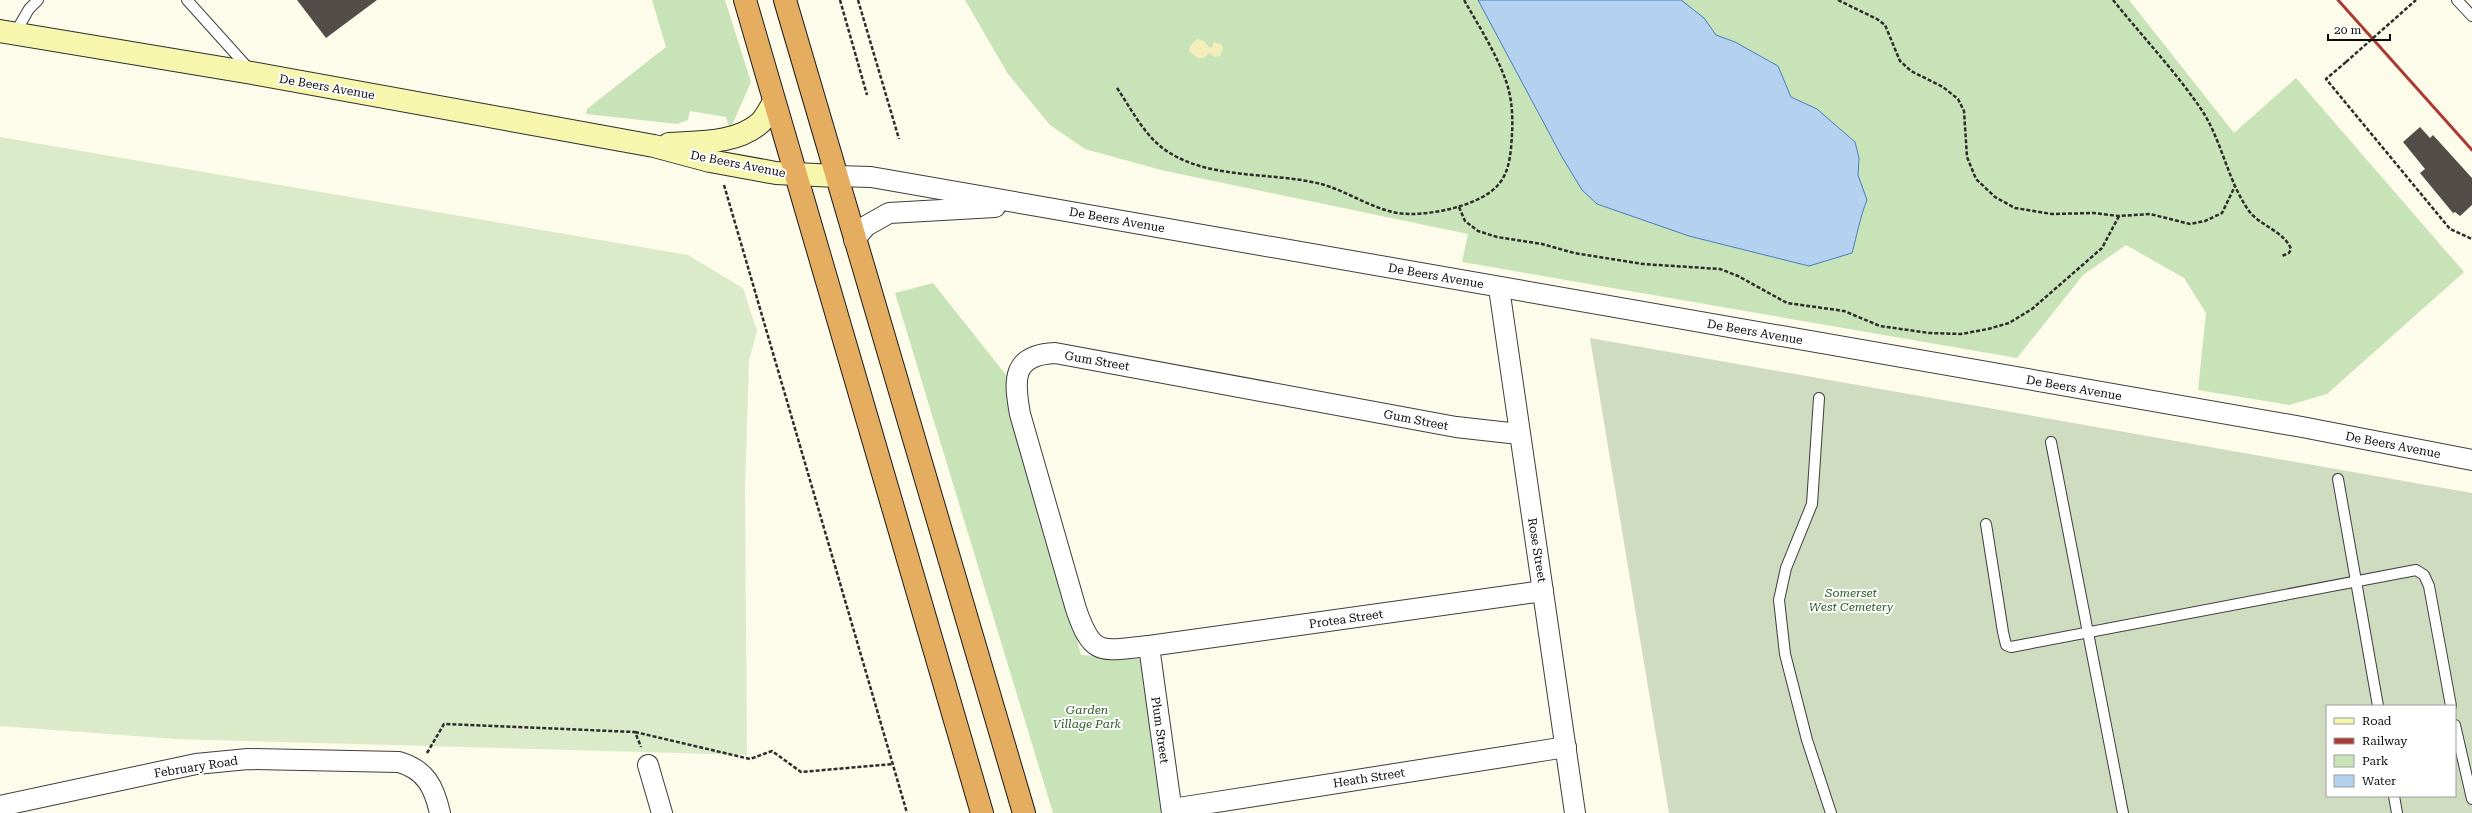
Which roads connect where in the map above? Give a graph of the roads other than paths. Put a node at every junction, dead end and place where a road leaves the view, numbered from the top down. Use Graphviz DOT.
graph roads {
  1 [pos="38,0"];
  2 [pos="187,0"];
  3 [pos="744,0"];
  4 [pos="785,0"];
  5 [pos="2458,0"];
  6 [pos="2472,16"];
  7 [pos="7,32"];
  8 [pos="252,73"];
  9 [pos="774,102"];
  10 [pos="654,146"];
  11 [pos="795,174"];
  12 [pos="836,176"];
  13 [pos="1037,206"];
  14 [pos="854,240"];
  15 [pos="1499,288"];
  16 [pos="1820,398"];
  17 [pos="1519,434"];
  18 [pos="2052,442"];
  19 [pos="2472,460"];
  20 [pos="2338,479"];
  21 [pos="1986,524"];
  22 [pos="2355,580"];
  23 [pos="1543,591"];
  24 [pos="2088,634"];
  25 [pos="1149,646"];
  26 [pos="2378,705"];
  27 [pos="2451,705"];
  28 [pos="2456,729"];
  29 [pos="1566,747"];
  30 [pos="648,765"];
  31 [pos="2394,797"];
  32 [pos="2472,799"];
  33 [pos="0,806"];
  34 [pos="1172,811"];
  35 [pos="440,813"];
  36 [pos="662,813"];
  37 [pos="982,813"];
  38 [pos="1024,813"];
  39 [pos="1575,813"];
  40 [pos="1831,813"];
  41 [pos="2122,813"];
  42 [pos="2397,813"];
  1 -- 7 [label="lane"];
  2 -- 8 [label="lane"];
  3 -- 9 [label="highway"];
  4 -- 12 [label="highway"];
  5 -- 6 [label="lane"];
  7 -- 8 [label="street, De Beers Avenue"];
  8 -- 10 [label="street, De Beers Avenue"];
  9 -- 10 [label="street, De Beers Avenue"];
  9 -- 11 [label="highway"];
  10 -- 11 [label="street, De Beers Avenue"];
  11 -- 12 [label="street, De Beers Avenue"];
  11 -- 37 [label="highway"];
  12 -- 13 [label="street, De Beers Avenue"];
  12 -- 14 [label="highway"];
  13 -- 14 [label="street, De Beers Avenue"];
  13 -- 15 [label="street, De Beers Avenue"];
  14 -- 38 [label="highway"];
  15 -- 17 [label="street, Rose Street"];
  15 -- 19 [label="street, De Beers Avenue"];
  16 -- 40 [label="lane"];
  17 -- 23 [label="street, Rose Street"];
  17 -- 25 [label="street, Gum Street"];
  18 -- 24 [label="lane"];
  20 -- 22 [label="lane"];
  21 -- 24 [label="lane"];
  22 -- 24 [label="lane"];
  22 -- 26 [label="lane"];
  22 -- 27 [label="lane"];
  23 -- 25 [label="street, Protea Street"];
  23 -- 29 [label="street, Rose Street"];
  24 -- 41 [label="lane"];
  25 -- 34 [label="street, Plum Street"];
  28 -- 32 [label="lane"];
  29 -- 34 [label="street, Heath Street"];
  29 -- 39 [label="street, Rose Street"];
  30 -- 36 [label="street"];
  31 -- 42 [label="lane"];
  33 -- 35 [label="street, February Road"];
}
